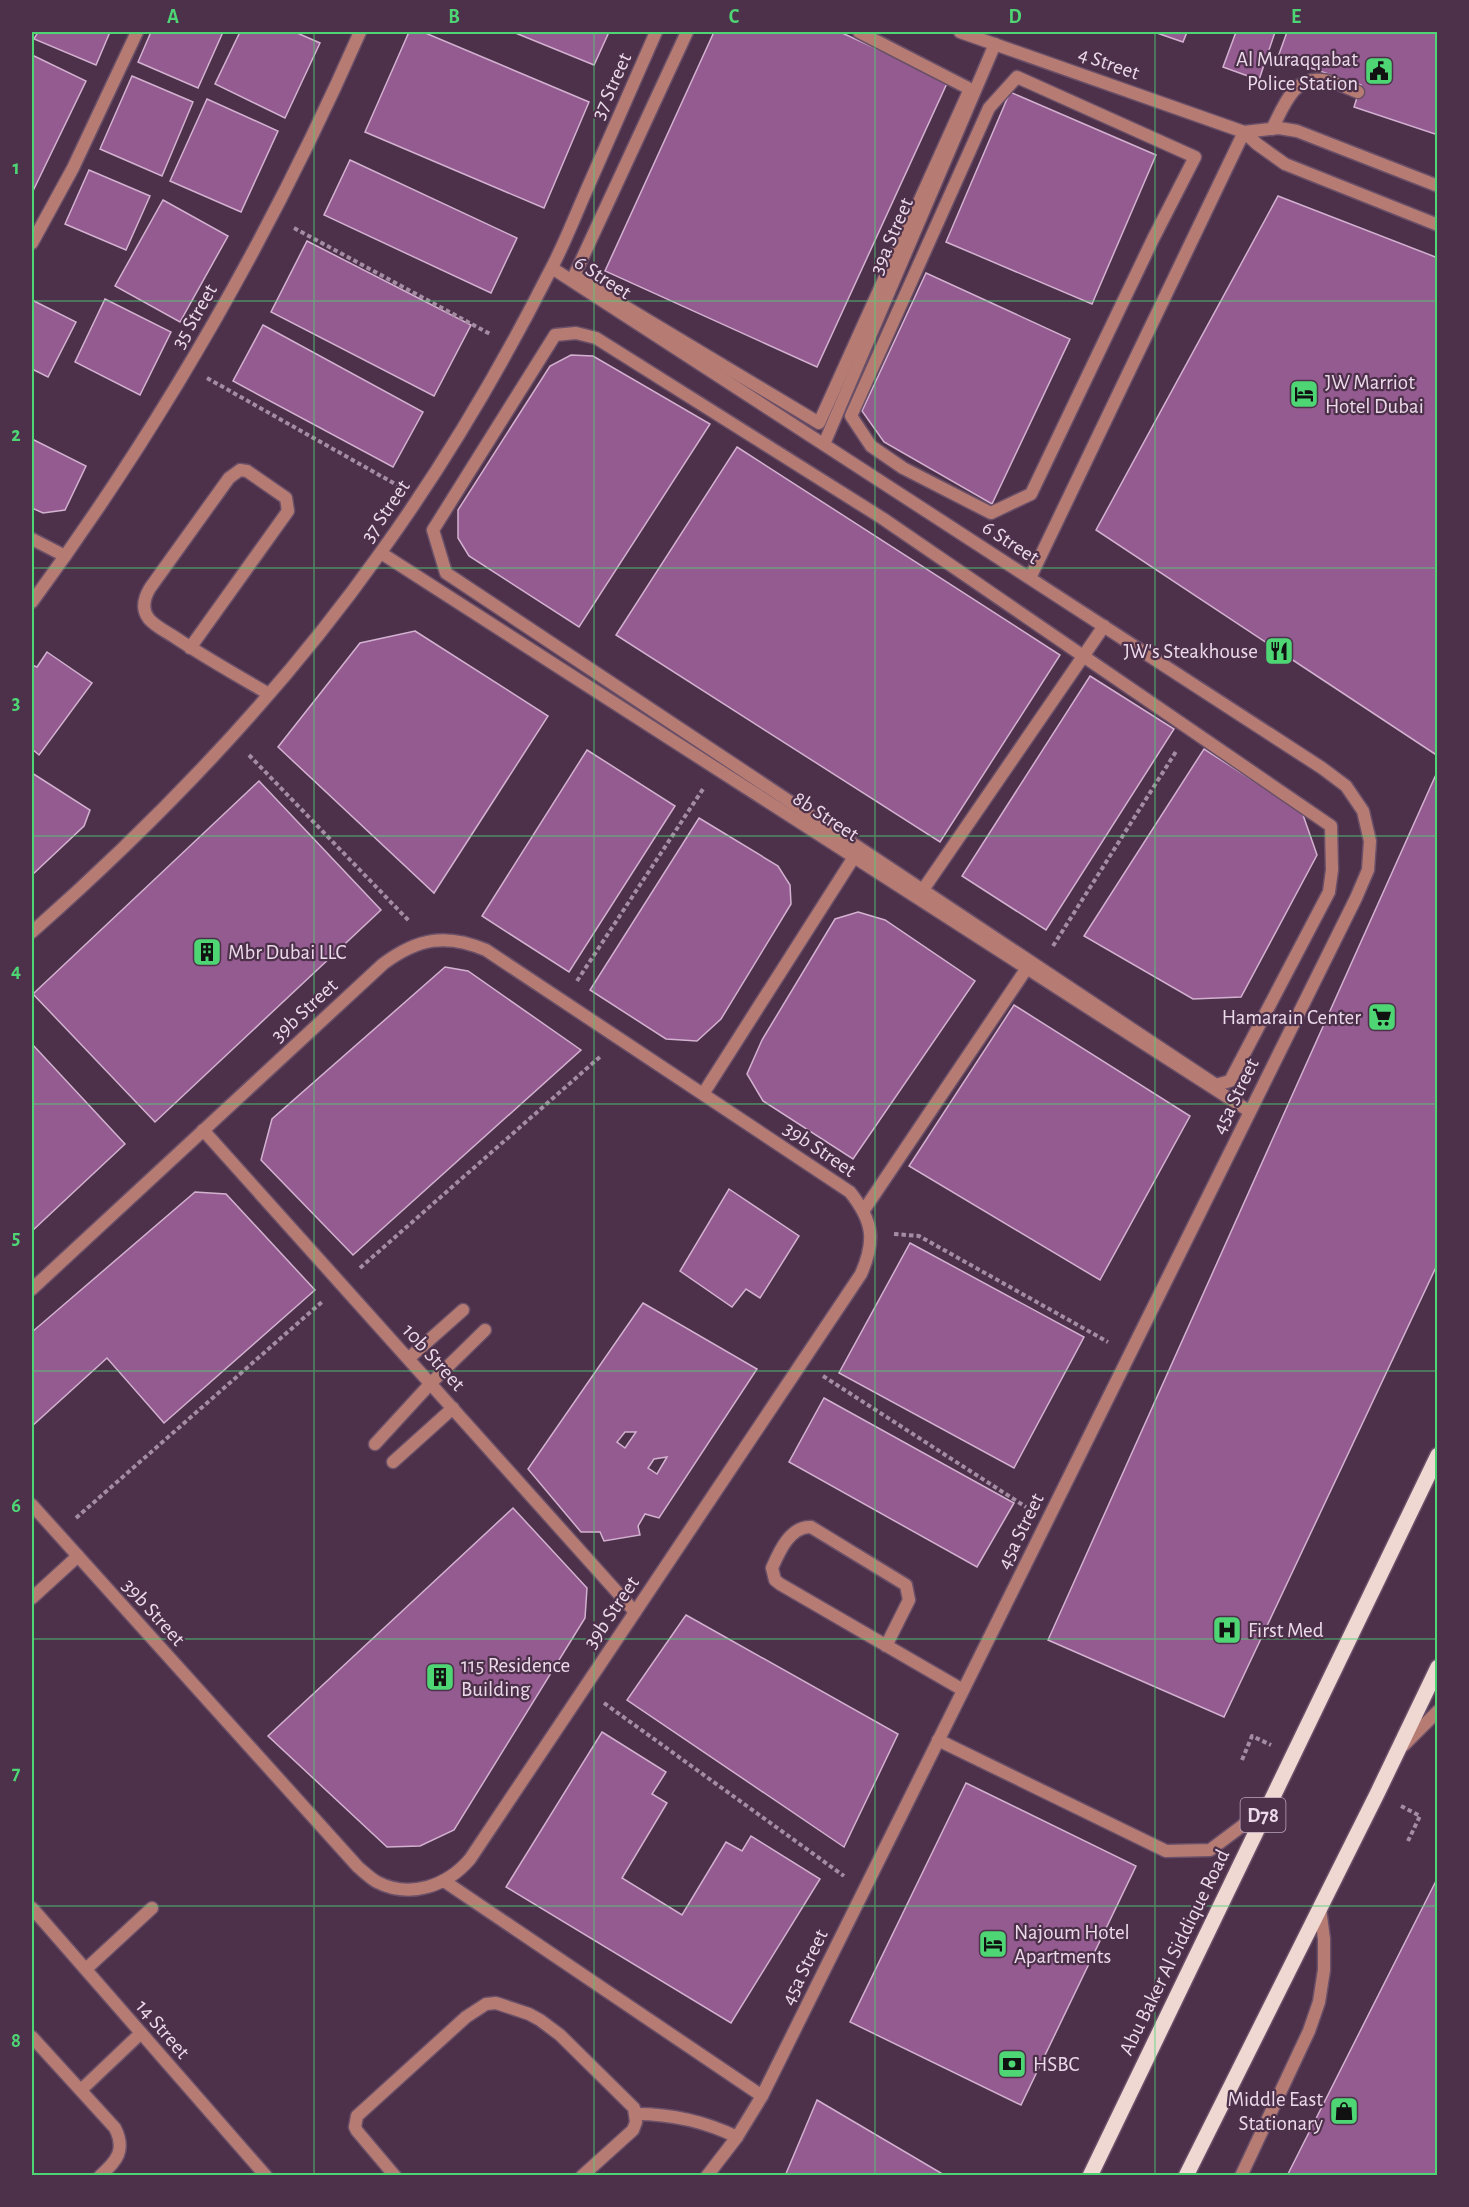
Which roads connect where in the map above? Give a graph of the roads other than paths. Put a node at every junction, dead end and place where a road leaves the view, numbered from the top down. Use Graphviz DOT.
graph roads {
  1 [pos="137,32"];
  2 [pos="360,32"];
  3 [pos="656,32"];
  4 [pos="687,32"];
  5 [pos="859,32"];
  6 [pos="960,32"];
  7 [pos="995,44"];
  8 [pos="1017,77"];
  9 [pos="1358,92"];
  10 [pos="1272,129"];
  11 [pos="1244,132"];
  12 [pos="1437,186"];
  13 [pos="1437,225"];
  14 [pos="32,243"];
  15 [pos="552,268"];
  16 [pos="824,444"];
  17 [pos="32,539"];
  18 [pos="381,553"];
  19 [pos="65,556"];
  20 [pos="1030,578"];
  21 [pos="32,602"];
  22 [pos="1104,626"];
  23 [pos="190,648"];
  24 [pos="1083,656"];
  25 [pos="269,694"];
  26 [pos="854,857"];
  27 [pos="920,894"];
  28 [pos="1356,898"];
  29 [pos="32,932"];
  30 [pos="1033,968"];
  31 [pos="703,1094"];
  32 [pos="1249,1112"];
  33 [pos="203,1130"];
  34 [pos="864,1210"];
  35 [pos="32,1289"];
  36 [pos="463,1310"];
  37 [pos="485,1330"];
  38 [pos="409,1358"];
  39 [pos="431,1383"];
  40 [pos="453,1408"];
  41 [pos="375,1444"];
  42 [pos="1437,1455"];
  43 [pos="393,1462"];
  44 [pos="32,1505"];
  45 [pos="78,1556"];
  46 [pos="32,1598"];
  47 [pos="635,1612"];
  48 [pos="886,1646"];
  49 [pos="1437,1667"];
  50 [pos="963,1690"];
  51 [pos="1437,1711"];
  52 [pos="938,1740"];
  53 [pos="1396,1752"];
  54 [pos="1266,1808"];
  55 [pos="444,1881"];
  56 [pos="32,1908"];
  57 [pos="152,1908"];
  58 [pos="1320,1908"];
  59 [pos="86,1970"];
  60 [pos="141,2033"];
  61 [pos="32,2037"];
  62 [pos="81,2090"];
  63 [pos="762,2096"];
  64 [pos="636,2114"];
  65 [pos="737,2137"];
  66 [pos="100,2175"];
  67 [pos="266,2175"];
  68 [pos="395,2175"];
  69 [pos="582,2175"];
  70 [pos="707,2175"];
  71 [pos="1089,2175"];
  72 [pos="1186,2175"];
  73 [pos="1241,2175"];
  1 -- 14 [label="street"];
  2 -- 19 [label="street, 35 Street"];
  3 -- 15 [label="street, 37 Street"];
  4 -- 5 [label="street"];
  6 -- 7 [label="street, 4 Street"];
  7 -- 11 [label="street, 4 Street"];
  7 -- 16 [label="street, 39a Street"];
  8 -- 8 [label="street"];
  9 -- 10 [label="street"];
  10 -- 11 [label="street, 4 Street"];
  10 -- 12 [label="street, 4 Street"];
  11 -- 13 [label="street, 4 Street"];
  11 -- 20 [label="street"];
  15 -- 16 [label="street, 6 Street"];
  15 -- 18 [label="street, 37 Street"];
  16 -- 20 [label="street, 6 Street"];
  17 -- 19 [label="street"];
  18 -- 25 [label="street, 37 Street"];
  18 -- 26 [label="street, 8b Street"];
  19 -- 21 [label="street, 35 Street"];
  20 -- 22 [label="street, 6 Street"];
  22 -- 24 [label="street"];
  22 -- 28 [label="street, 6 Street"];
  23 -- 23 [label="street"];
  23 -- 25 [label="street"];
  24 -- 27 [label="street"];
  24 -- 27 [label="street"];
  24 -- 30 [label="street"];
  25 -- 29 [label="street, 37 Street"];
  26 -- 27 [label="street, 8b Street"];
  26 -- 31 [label="street"];
  27 -- 30 [label="street, 8b Street"];
  28 -- 32 [label="street, 45a Street"];
  30 -- 32 [label="street, 8b Street"];
  30 -- 34 [label="street"];
  31 -- 33 [label="street, 39b Street"];
  31 -- 34 [label="street, 39b Street"];
  32 -- 50 [label="street, 45a Street"];
  33 -- 35 [label="street, 39b Street"];
  33 -- 38 [label="street, 10b Street"];
  34 -- 47 [label="street, 39b Street"];
  36 -- 38 [label="street"];
  37 -- 39 [label="street"];
  38 -- 39 [label="street, 10b Street"];
  39 -- 40 [label="street, 10b Street"];
  39 -- 41 [label="street"];
  40 -- 43 [label="street"];
  40 -- 47 [label="street, 10b Street"];
  42 -- 54 [label="main road, Abu Baker Al Siddique Road / D78"];
  44 -- 45 [label="street, 39b Street"];
  45 -- 46 [label="street"];
  45 -- 55 [label="street, 39b Street"];
  47 -- 55 [label="street, 39b Street"];
  48 -- 48 [label="street"];
  48 -- 50 [label="street"];
  49 -- 53 [label="main road"];
  50 -- 52 [label="street, 45a Street"];
  51 -- 53 [label="street"];
  52 -- 54 [label="street"];
  52 -- 63 [label="street, 45a Street"];
  53 -- 58 [label="main road"];
  54 -- 71 [label="main road, Abu Baker Al Siddique Road / D78"];
  55 -- 63 [label="street"];
  56 -- 59 [label="street, 14 Street"];
  57 -- 59 [label="street"];
  58 -- 72 [label="main road"];
  58 -- 73 [label="street"];
  59 -- 60 [label="street, 14 Street"];
  60 -- 62 [label="street"];
  60 -- 67 [label="street, 14 Street"];
  61 -- 62 [label="street"];
  62 -- 66 [label="street"];
  63 -- 65 [label="street, 45a Street"];
  64 -- 65 [label="street"];
  64 -- 68 [label="street"];
  64 -- 69 [label="street"];
  65 -- 70 [label="street, 45a Street"];
}
